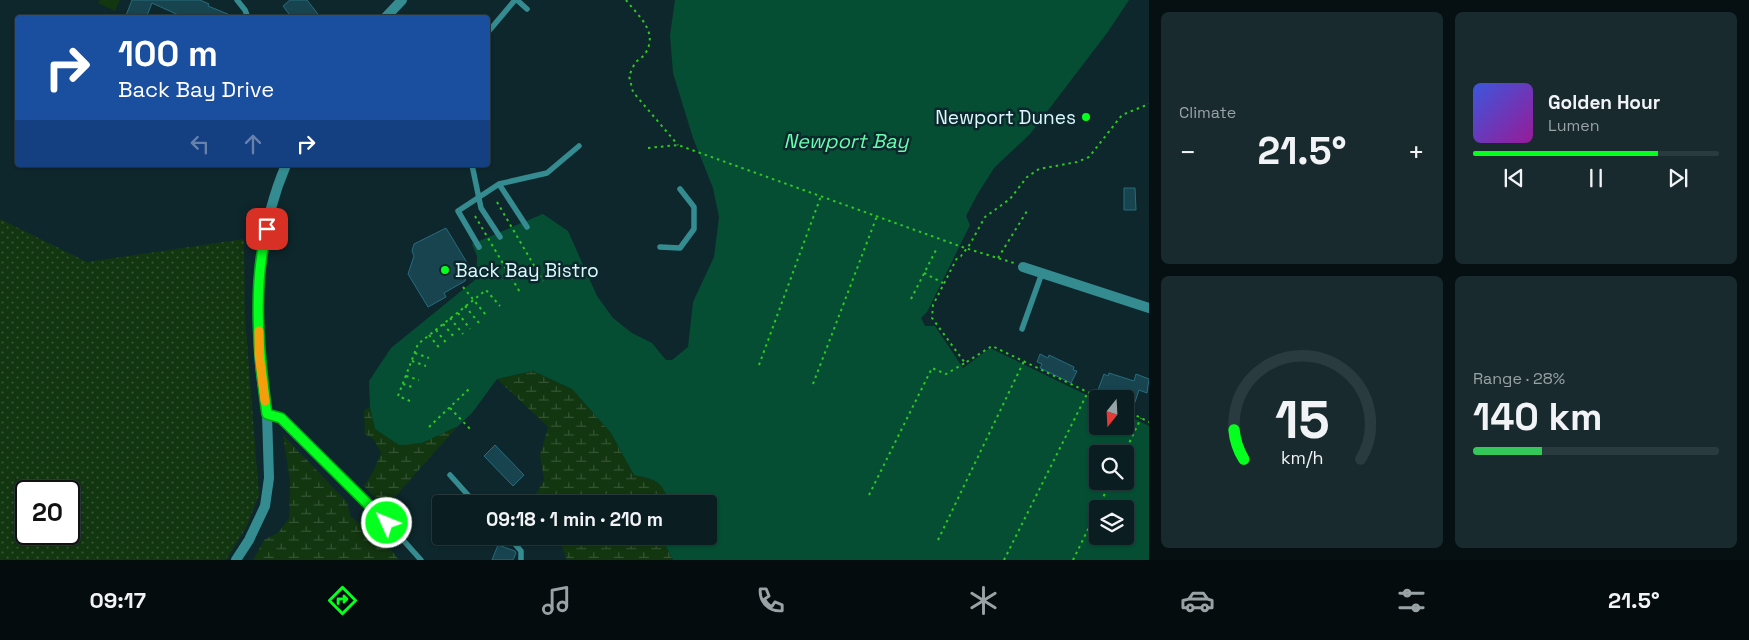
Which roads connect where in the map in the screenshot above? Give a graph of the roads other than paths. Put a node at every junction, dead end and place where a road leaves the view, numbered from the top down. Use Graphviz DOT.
graph roads {
  1 [pos="237,0"];
  2 [pos="402,0"];
  3 [pos="516,0"];
  4 [pos="527,9"];
  5 [pos="247,15"];
  6 [pos="388,15"];
  7 [pos="490,30"];
  8 [pos="579,146"];
  9 [pos="285,167"];
  10 [pos="472,167"];
  11 [pos="499,184"];
  12 [pos="680,189"];
  13 [pos="479,198"];
  14 [pos="527,227"];
  15 [pos="500,237"];
  16 [pos="479,247"];
  17 [pos="660,247"];
  18 [pos="1023,266"];
  19 [pos="1042,273"];
  20 [pos="1149,308"];
  21 [pos="1022,329"];
  22 [pos="267,414"];
  23 [pos="450,475"];
  24 [pos="468,495"];
  25 [pos="378,515"];
  26 [pos="516,545"];
  27 [pos="236,560"];
  28 [pos="420,560"];
  29 [pos="521,560"];
  1 -- 5 [label="lane"];
  2 -- 6 [label="street"];
  3 -- 4 [label="lane"];
  3 -- 7 [label="lane"];
  8 -- 11 [label="lane"];
  9 -- 22 [label="street"];
  10 -- 13 [label="lane"];
  11 -- 13 [label="lane"];
  11 -- 14 [label="lane"];
  12 -- 17 [label="lane"];
  13 -- 15 [label="lane"];
  13 -- 16 [label="lane"];
  18 -- 19 [label="street"];
  19 -- 20 [label="street"];
  19 -- 21 [label="lane"];
  22 -- 25 [label="street"];
  22 -- 27 [label="street"];
  23 -- 24 [label="lane"];
  25 -- 28 [label="lane"];
  26 -- 29 [label="lane"];
}
